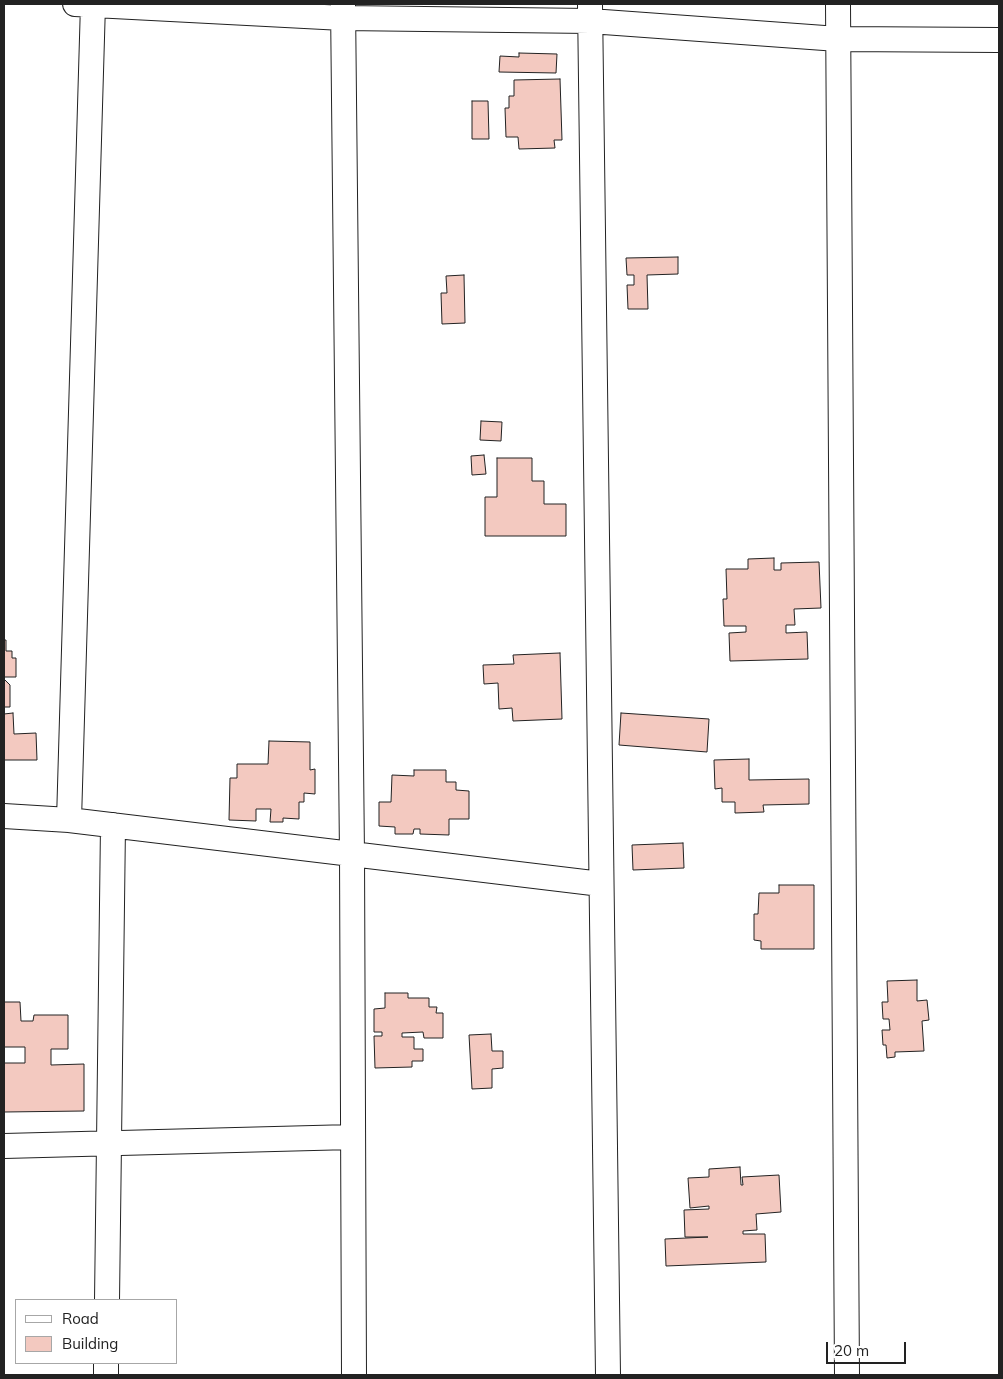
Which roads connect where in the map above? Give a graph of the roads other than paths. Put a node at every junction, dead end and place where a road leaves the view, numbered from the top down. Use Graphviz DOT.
graph roads {
  1 [pos="87,4"];
  2 [pos="838,4"];
  3 [pos="343,11"];
  4 [pos="590,12"];
  5 [pos="838,39"];
  6 [pos="999,40"];
  7 [pos="4,816"];
  8 [pos="69,820"];
  9 [pos="113,825"];
  10 [pos="352,854"];
  11 [pos="601,884"];
  12 [pos="352,1138"];
  13 [pos="108,1144"];
  14 [pos="4,1146"];
  15 [pos="107,1299"];
  16 [pos="354,1375"];
  17 [pos="608,1375"];
  18 [pos="846,1375"];
  1 -- 3 [label="street"];
  1 -- 8 [label="street"];
  2 -- 5 [label="street"];
  3 -- 4 [label="street"];
  3 -- 10 [label="street"];
  4 -- 5 [label="street"];
  4 -- 11 [label="street"];
  5 -- 6 [label="street"];
  5 -- 18 [label="street"];
  7 -- 8 [label="street"];
  8 -- 9 [label="street"];
  9 -- 10 [label="street"];
  9 -- 13 [label="street"];
  10 -- 11 [label="street"];
  10 -- 12 [label="street"];
  11 -- 17 [label="street"];
  12 -- 13 [label="street"];
  12 -- 16 [label="street"];
  13 -- 14 [label="street"];
  13 -- 15 [label="street"];
}
